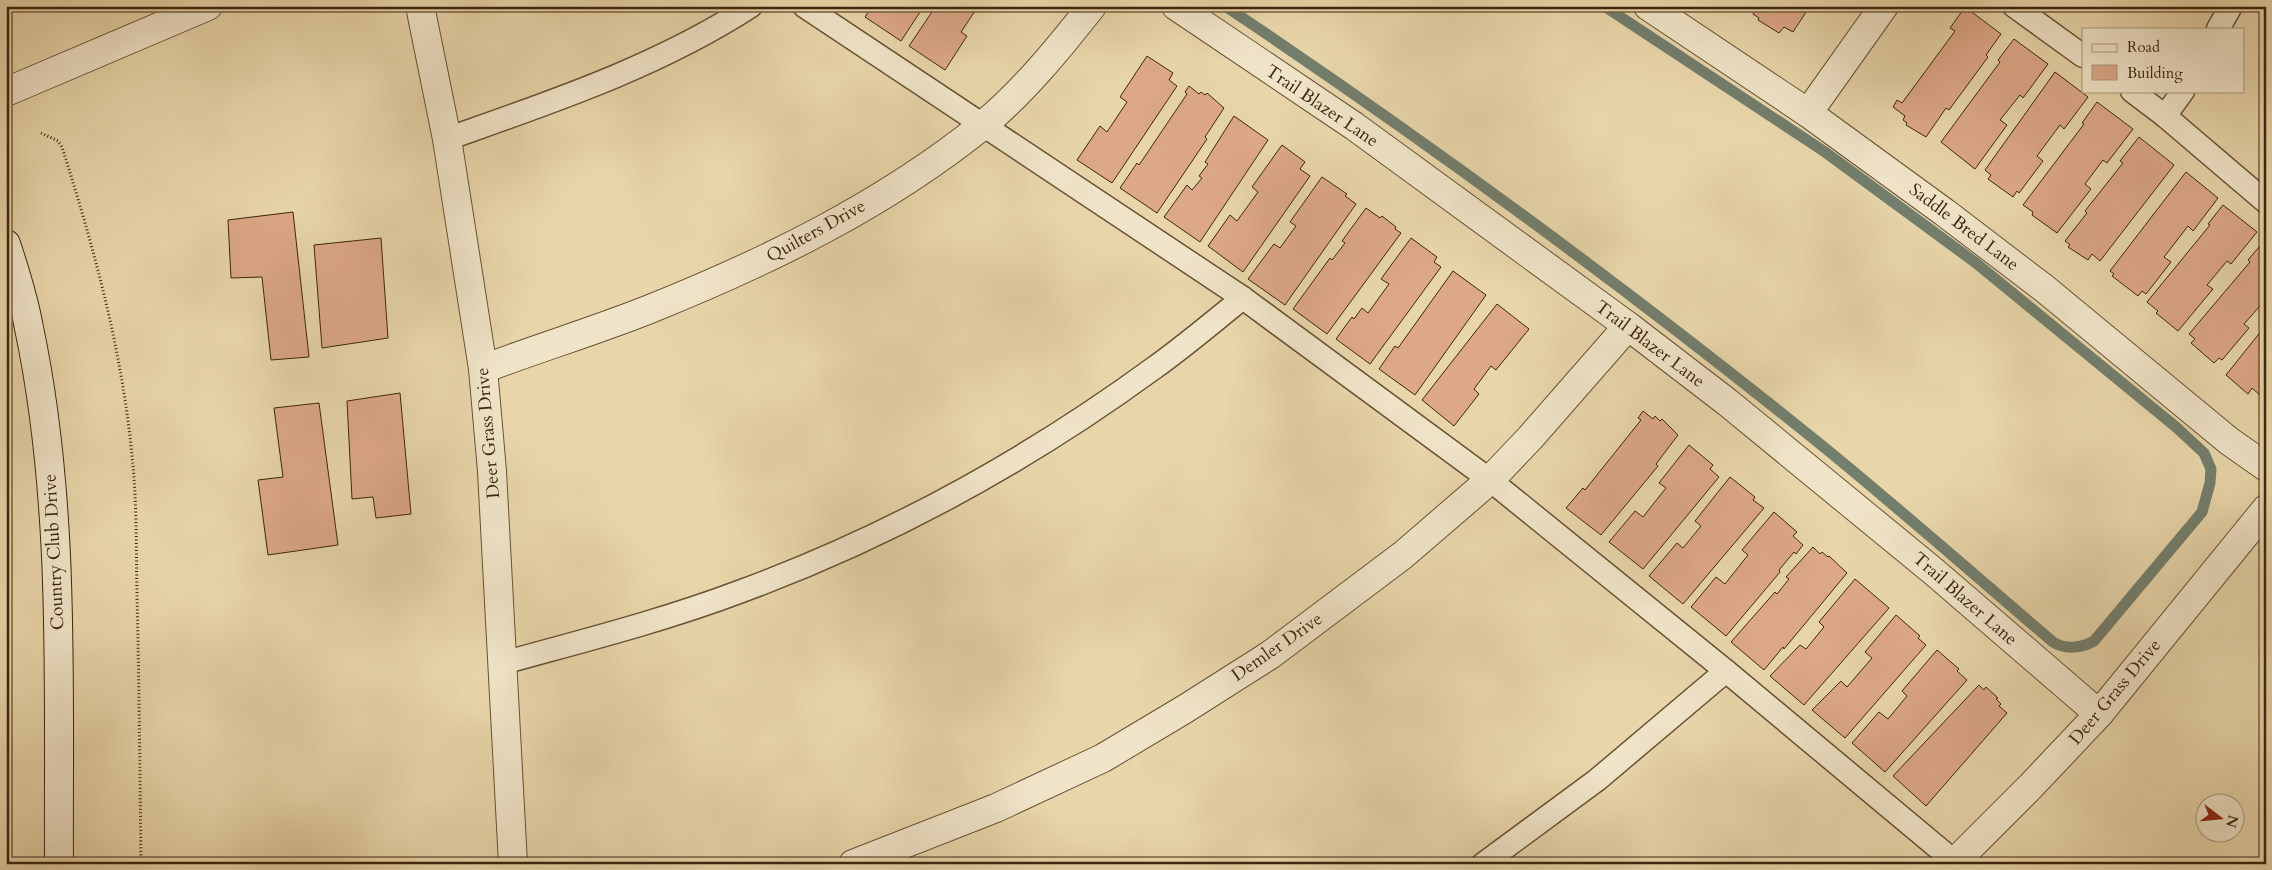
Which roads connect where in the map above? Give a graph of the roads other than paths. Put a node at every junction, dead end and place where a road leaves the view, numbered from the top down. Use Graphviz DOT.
graph roads {
  1 [pos="208,6"];
  2 [pos="420,6"];
  3 [pos="751,6"];
  4 [pos="804,6"];
  5 [pos="1092,6"];
  6 [pos="1176,6"];
  7 [pos="1648,6"];
  8 [pos="1884,6"];
  9 [pos="2014,6"];
  10 [pos="2231,6"];
  11 [pos="2219,28"];
  12 [pos="2082,55"];
  13 [pos="6,92"];
  14 [pos="2133,92"];
  15 [pos="2182,92"];
  16 [pos="1808,113"];
  17 [pos="2166,116"];
  18 [pos="983,125"];
  19 [pos="447,139"];
  20 [pos="2266,202"];
  21 [pos="6,244"];
  22 [pos="1243,298"];
  23 [pos="1628,326"];
  24 [pos="483,369"];
  25 [pos="2266,468"];
  26 [pos="1490,480"];
  27 [pos="2266,509"];
  28 [pos="502,663"];
  29 [pos="1726,671"];
  30 [pos="2099,714"];
  31 [pos="1954,863"];
  32 [pos="59,864"];
  33 [pos="513,864"];
  34 [pos="853,864"];
  35 [pos="1483,864"];
  1 -- 13 [label="street"];
  2 -- 19 [label="street, Deer Grass Drive"];
  3 -- 19 [label="lane"];
  4 -- 18 [label="lane"];
  5 -- 18 [label="street, Quilters Drive"];
  6 -- 23 [label="street, Trail Blazer Lane"];
  7 -- 16 [label="street, Saddle Bred Lane"];
  8 -- 16 [label="street"];
  9 -- 12 [label="lane"];
  10 -- 11 [label="lane"];
  14 -- 17 [label="lane"];
  15 -- 17 [label="lane"];
  16 -- 25 [label="street, Saddle Bred Lane"];
  17 -- 20 [label="lane"];
  18 -- 22 [label="lane"];
  18 -- 24 [label="street, Quilters Drive"];
  19 -- 24 [label="street, Deer Grass Drive"];
  21 -- 32 [label="street, Country Club Drive"];
  22 -- 26 [label="lane"];
  22 -- 28 [label="lane"];
  23 -- 26 [label="street, Demler Drive"];
  23 -- 30 [label="street, Trail Blazer Lane"];
  24 -- 28 [label="street, Deer Grass Drive"];
  26 -- 29 [label="lane"];
  26 -- 34 [label="street, Demler Drive"];
  27 -- 30 [label="street, Deer Grass Drive"];
  28 -- 33 [label="street, Deer Grass Drive"];
  29 -- 31 [label="lane"];
  29 -- 35 [label="lane"];
  30 -- 31 [label="street, Deer Grass Drive"];
}
